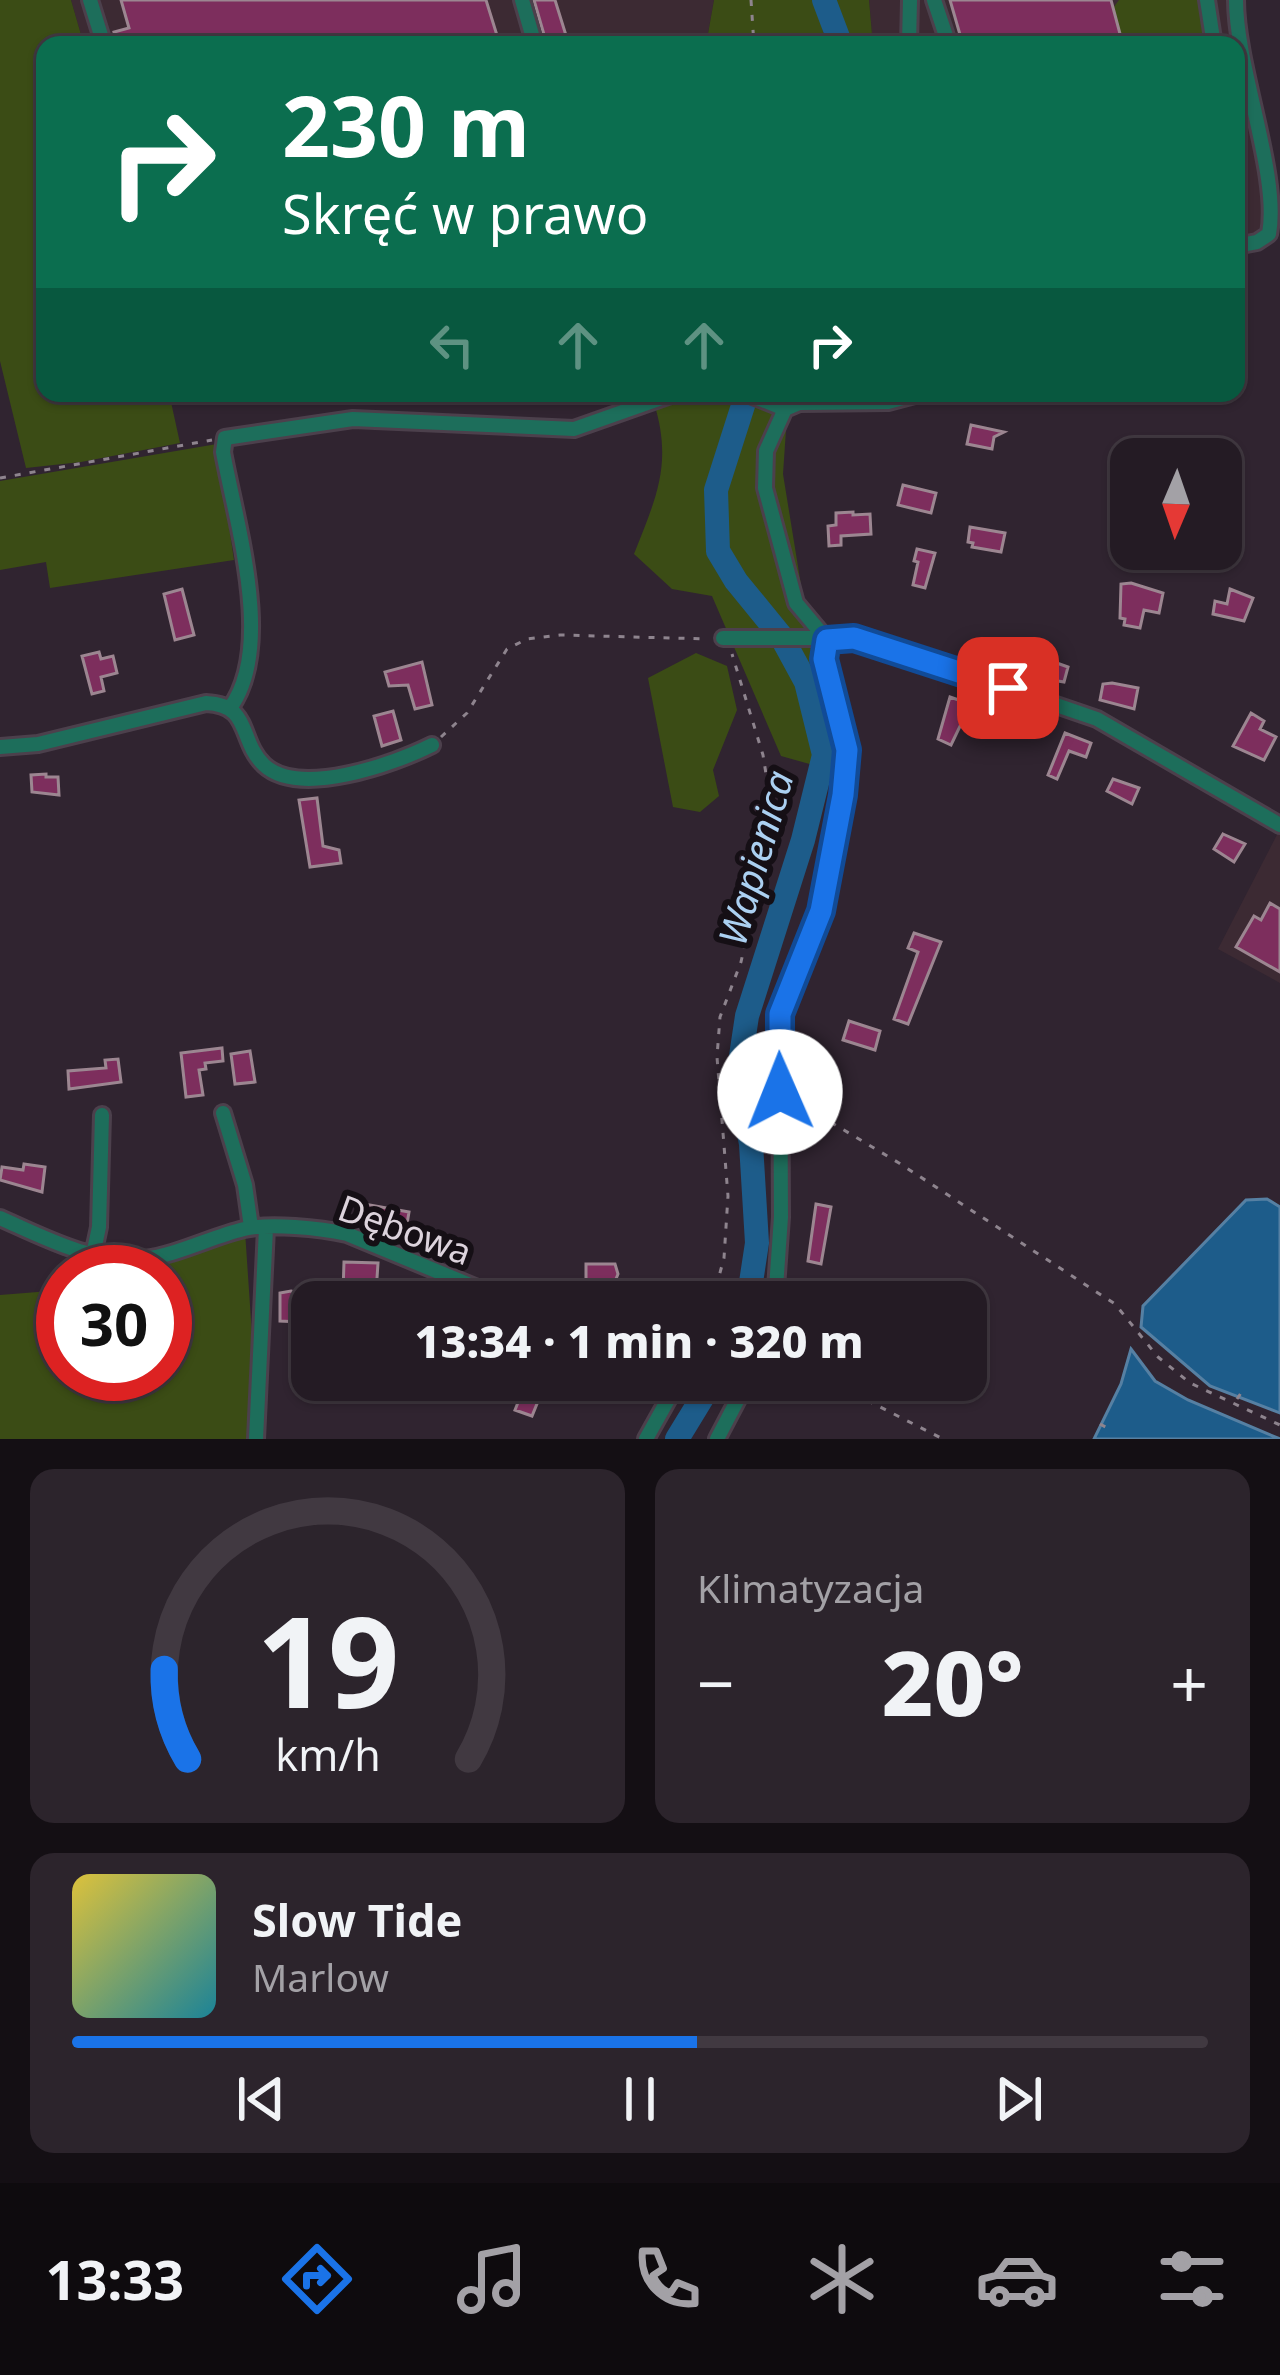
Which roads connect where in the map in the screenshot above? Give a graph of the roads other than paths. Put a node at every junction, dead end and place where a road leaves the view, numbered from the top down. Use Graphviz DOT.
graph roads {
  1 [pos="90,0"];
  2 [pos="522,0"];
  3 [pos="910,0"];
  4 [pos="934,0"];
  5 [pos="1207,0"];
  6 [pos="1236,0"];
  7 [pos="101,36"];
  8 [pos="532,36"];
  9 [pos="909,36"];
  10 [pos="946,36"];
  11 [pos="1213,36"];
  12 [pos="1239,36"];
  13 [pos="1245,61"];
  14 [pos="1245,244"];
  15 [pos="650,402"];
  16 [pos="768,402"];
  17 [pos="888,402"];
  18 [pos="785,409"];
  19 [pos="723,638"];
  20 [pos="827,640"];
  21 [pos="230,708"];
  22 [pos="432,745"];
  23 [pos="0,747"];
  24 [pos="1280,825"];
  25 [pos="223,1113"];
  26 [pos="102,1115"];
  27 [pos="0,1218"];
  28 [pos="258,1228"];
  29 [pos="59,1245"];
  30 [pos="95,1245"];
  31 [pos="192,1246"];
  32 [pos="460,1281"];
  33 [pos="777,1281"];
  34 [pos="667,1401"];
  35 [pos="737,1401"];
  36 [pos="256,1439"];
  37 [pos="646,1439"];
  38 [pos="717,1439"];
  1 -- 7 [label="street"];
  2 -- 8 [label="street"];
  3 -- 9 [label="street"];
  4 -- 10 [label="street"];
  5 -- 11 [label="street"];
  6 -- 12 [label="street"];
  13 -- 14 [label="street"];
  15 -- 21 [label="street"];
  16 -- 18 [label="street"];
  17 -- 18 [label="street"];
  18 -- 20 [label="street"];
  19 -- 20 [label="street"];
  20 -- 24 [label="street"];
  20 -- 33 [label="street"];
  21 -- 22 [label="street"];
  21 -- 23 [label="street"];
  25 -- 28 [label="street"];
  26 -- 30 [label="street"];
  27 -- 29 [label="street, Dębowa"];
  28 -- 31 [label="street, Dębowa"];
  28 -- 32 [label="street, Dębowa"];
  28 -- 36 [label="street"];
  34 -- 37 [label="street"];
  35 -- 38 [label="street"];
}
